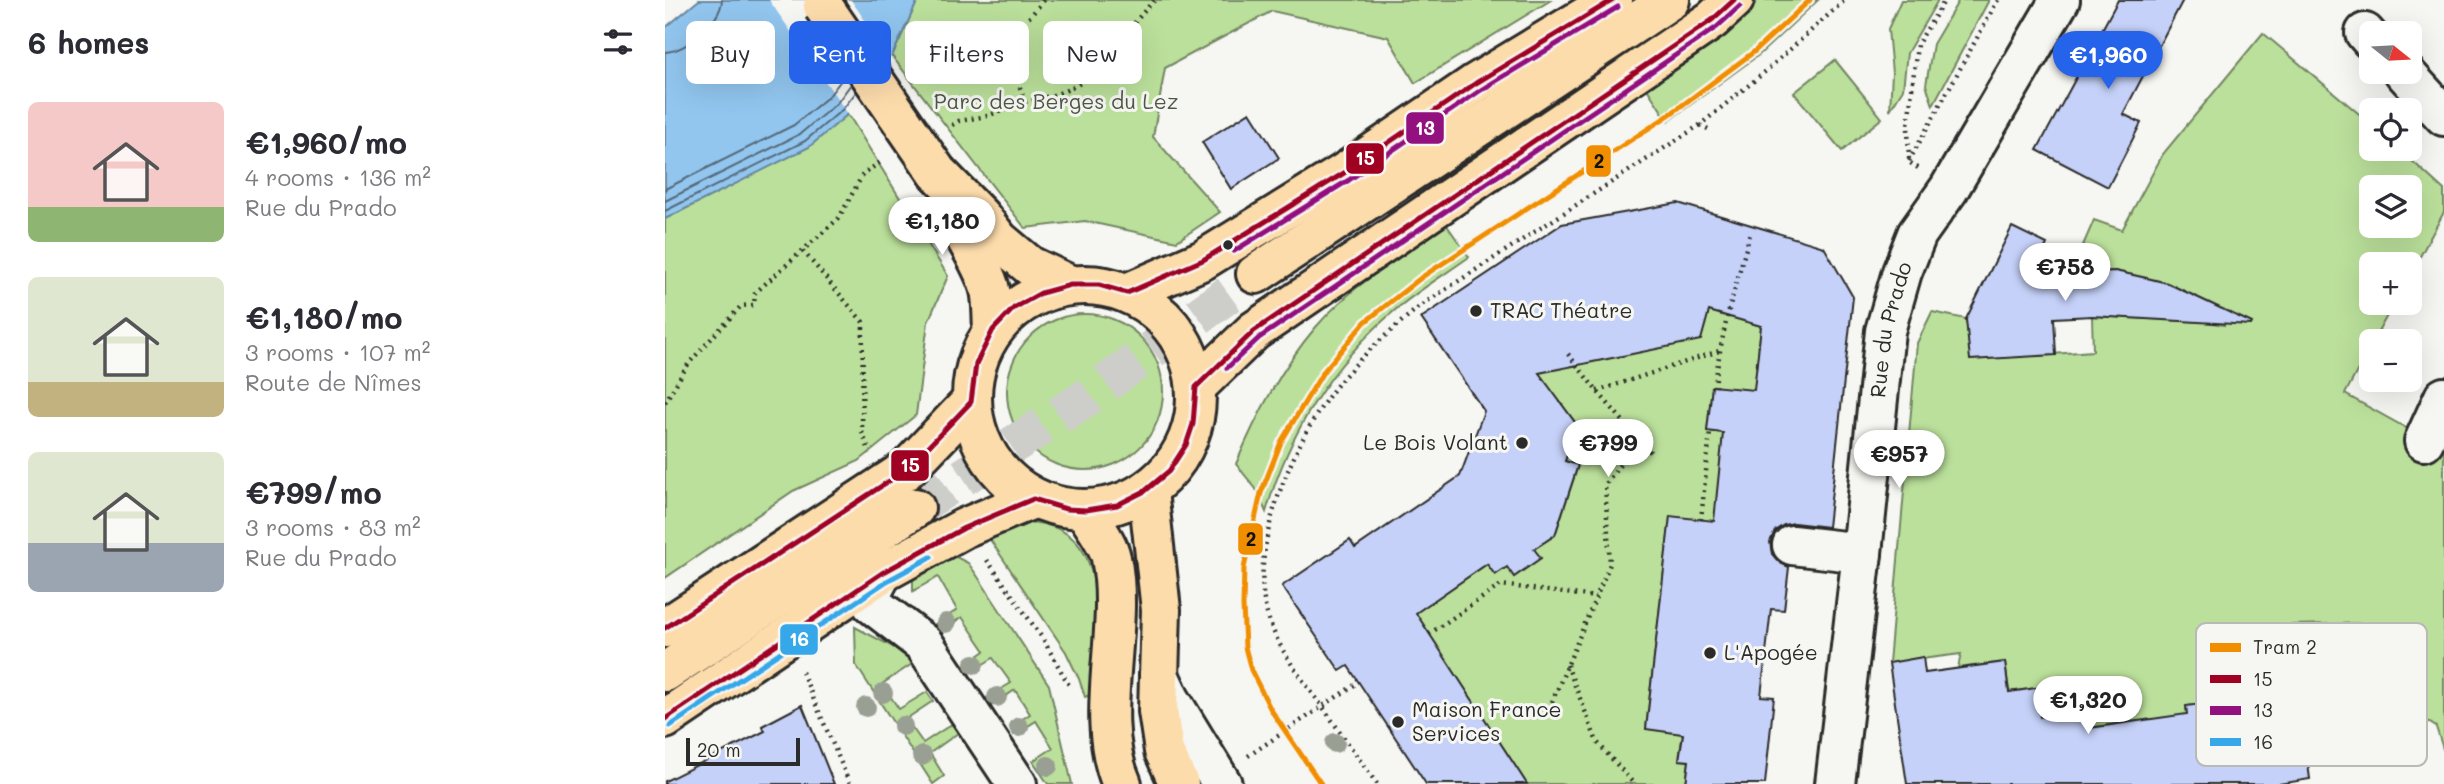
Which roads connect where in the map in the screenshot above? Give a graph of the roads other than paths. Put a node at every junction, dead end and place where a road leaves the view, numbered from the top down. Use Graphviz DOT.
graph roads {
  1 [pos="1613,0"];
  2 [pos="1670,0"];
  3 [pos="1734,0"];
  4 [pos="2060,0"];
  5 [pos="821,3"];
  6 [pos="2422,70"];
  7 [pos="2444,75"];
  8 [pos="2416,84"];
  9 [pos="2444,116"];
  10 [pos="937,173"];
  11 [pos="1255,274"];
  12 [pos="1070,285"];
  13 [pos="1127,293"];
  14 [pos="993,330"];
  15 [pos="1196,387"];
  16 [pos="2444,397"];
  17 [pos="971,402"];
  18 [pos="2424,441"];
  19 [pos="1148,491"];
  20 [pos="1033,499"];
  21 [pos="915,508"];
  22 [pos="1085,510"];
  23 [pos="1791,545"];
  24 [pos="1862,553"];
  25 [pos="883,573"];
  26 [pos="665,628"];
  27 [pos="665,672"];
  28 [pos="1159,675"];
  29 [pos="665,678"];
  30 [pos="665,719"];
  31 [pos="1231,773"];
  32 [pos="1017,784"];
  33 [pos="1122,784"];
  34 [pos="1179,784"];
  35 [pos="1835,784"];
  1 -- 13 [label="main road"];
  2 -- 11 [label="main road"];
  3 -- 15 [label="main road"];
  4 -- 24 [label="street, Rue du Prado"];
  5 -- 10 [label="main road, bridge"];
  6 -- 7 [label="street"];
  8 -- 9 [label="street"];
  10 -- 12 [label="main road"];
  10 -- 14 [label="main road"];
  12 -- 13 [label="main road"];
  12 -- 14 [label="main road"];
  13 -- 15 [label="main road"];
  14 -- 17 [label="main road"];
  15 -- 19 [label="main road"];
  16 -- 18 [label="street"];
  17 -- 20 [label="main road"];
  17 -- 26 [label="main road"];
  19 -- 22 [label="main road"];
  19 -- 28 [label="main road"];
  20 -- 22 [label="main road"];
  20 -- 25 [label="main road"];
  21 -- 27 [label="main road"];
  22 -- 33 [label="main road"];
  23 -- 24 [label="street"];
  24 -- 35 [label="street, Rue du Prado"];
  25 -- 30 [label="main road"];
  25 -- 32 [label="street"];
  27 -- 29 [label="main road"];
  28 -- 31 [label="street"];
  28 -- 34 [label="main road"];
}
